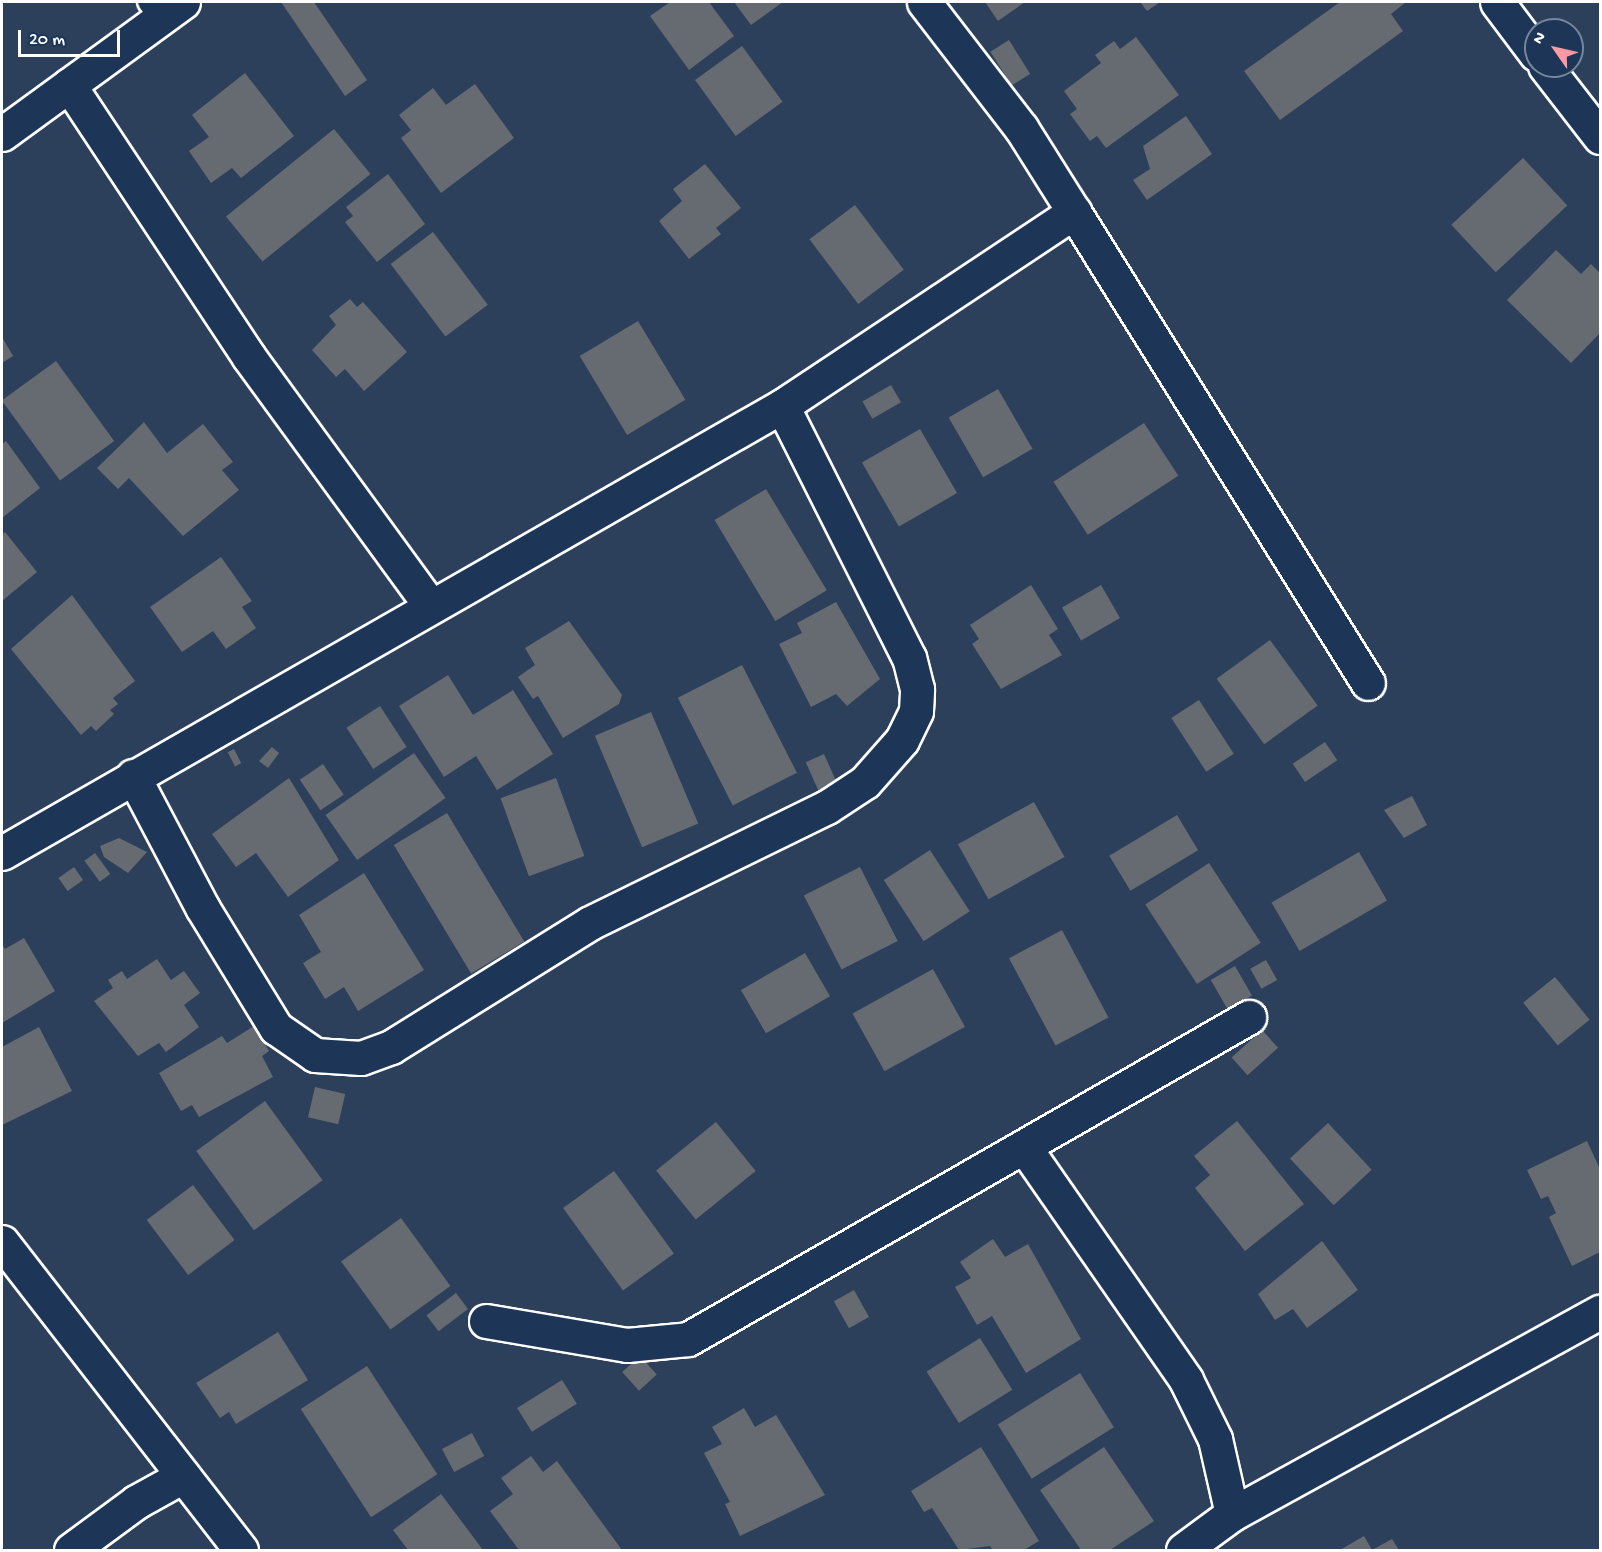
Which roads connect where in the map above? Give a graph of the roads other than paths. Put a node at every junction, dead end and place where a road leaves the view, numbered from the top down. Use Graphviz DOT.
graph roads {
  1 [pos="924,2"];
  2 [pos="1497,2"];
  3 [pos="164,7"];
  4 [pos="1524,38"];
  5 [pos="1554,78"];
  6 [pos="69,85"];
  7 [pos="2,134"];
  8 [pos="1600,137"];
  9 [pos="1074,212"];
  10 [pos="782,406"];
  11 [pos="430,605"];
  12 [pos="1368,683"];
  13 [pos="133,776"];
  14 [pos="2,853"];
  15 [pos="1249,1017"];
  16 [pos="1025,1148"];
  17 [pos="2,1242"];
  18 [pos="1600,1312"];
  19 [pos="486,1321"];
  20 [pos="183,1476"];
  21 [pos="1232,1514"];
  22 [pos="71,1551"];
  23 [pos="241,1551"];
  24 [pos="1183,1551"];
  1 -- 9 [label="street"];
  2 -- 4 [label="street"];
  3 -- 6 [label="street"];
  5 -- 8 [label="street"];
  6 -- 7 [label="street"];
  6 -- 11 [label="street"];
  9 -- 10 [label="street"];
  9 -- 12 [label="street"];
  10 -- 11 [label="street"];
  10 -- 13 [label="street"];
  11 -- 13 [label="street"];
  13 -- 14 [label="street"];
  15 -- 16 [label="street"];
  16 -- 19 [label="street"];
  16 -- 21 [label="street"];
  17 -- 20 [label="street"];
  18 -- 21 [label="street"];
  20 -- 22 [label="street"];
  20 -- 23 [label="street"];
  21 -- 24 [label="street"];
}
